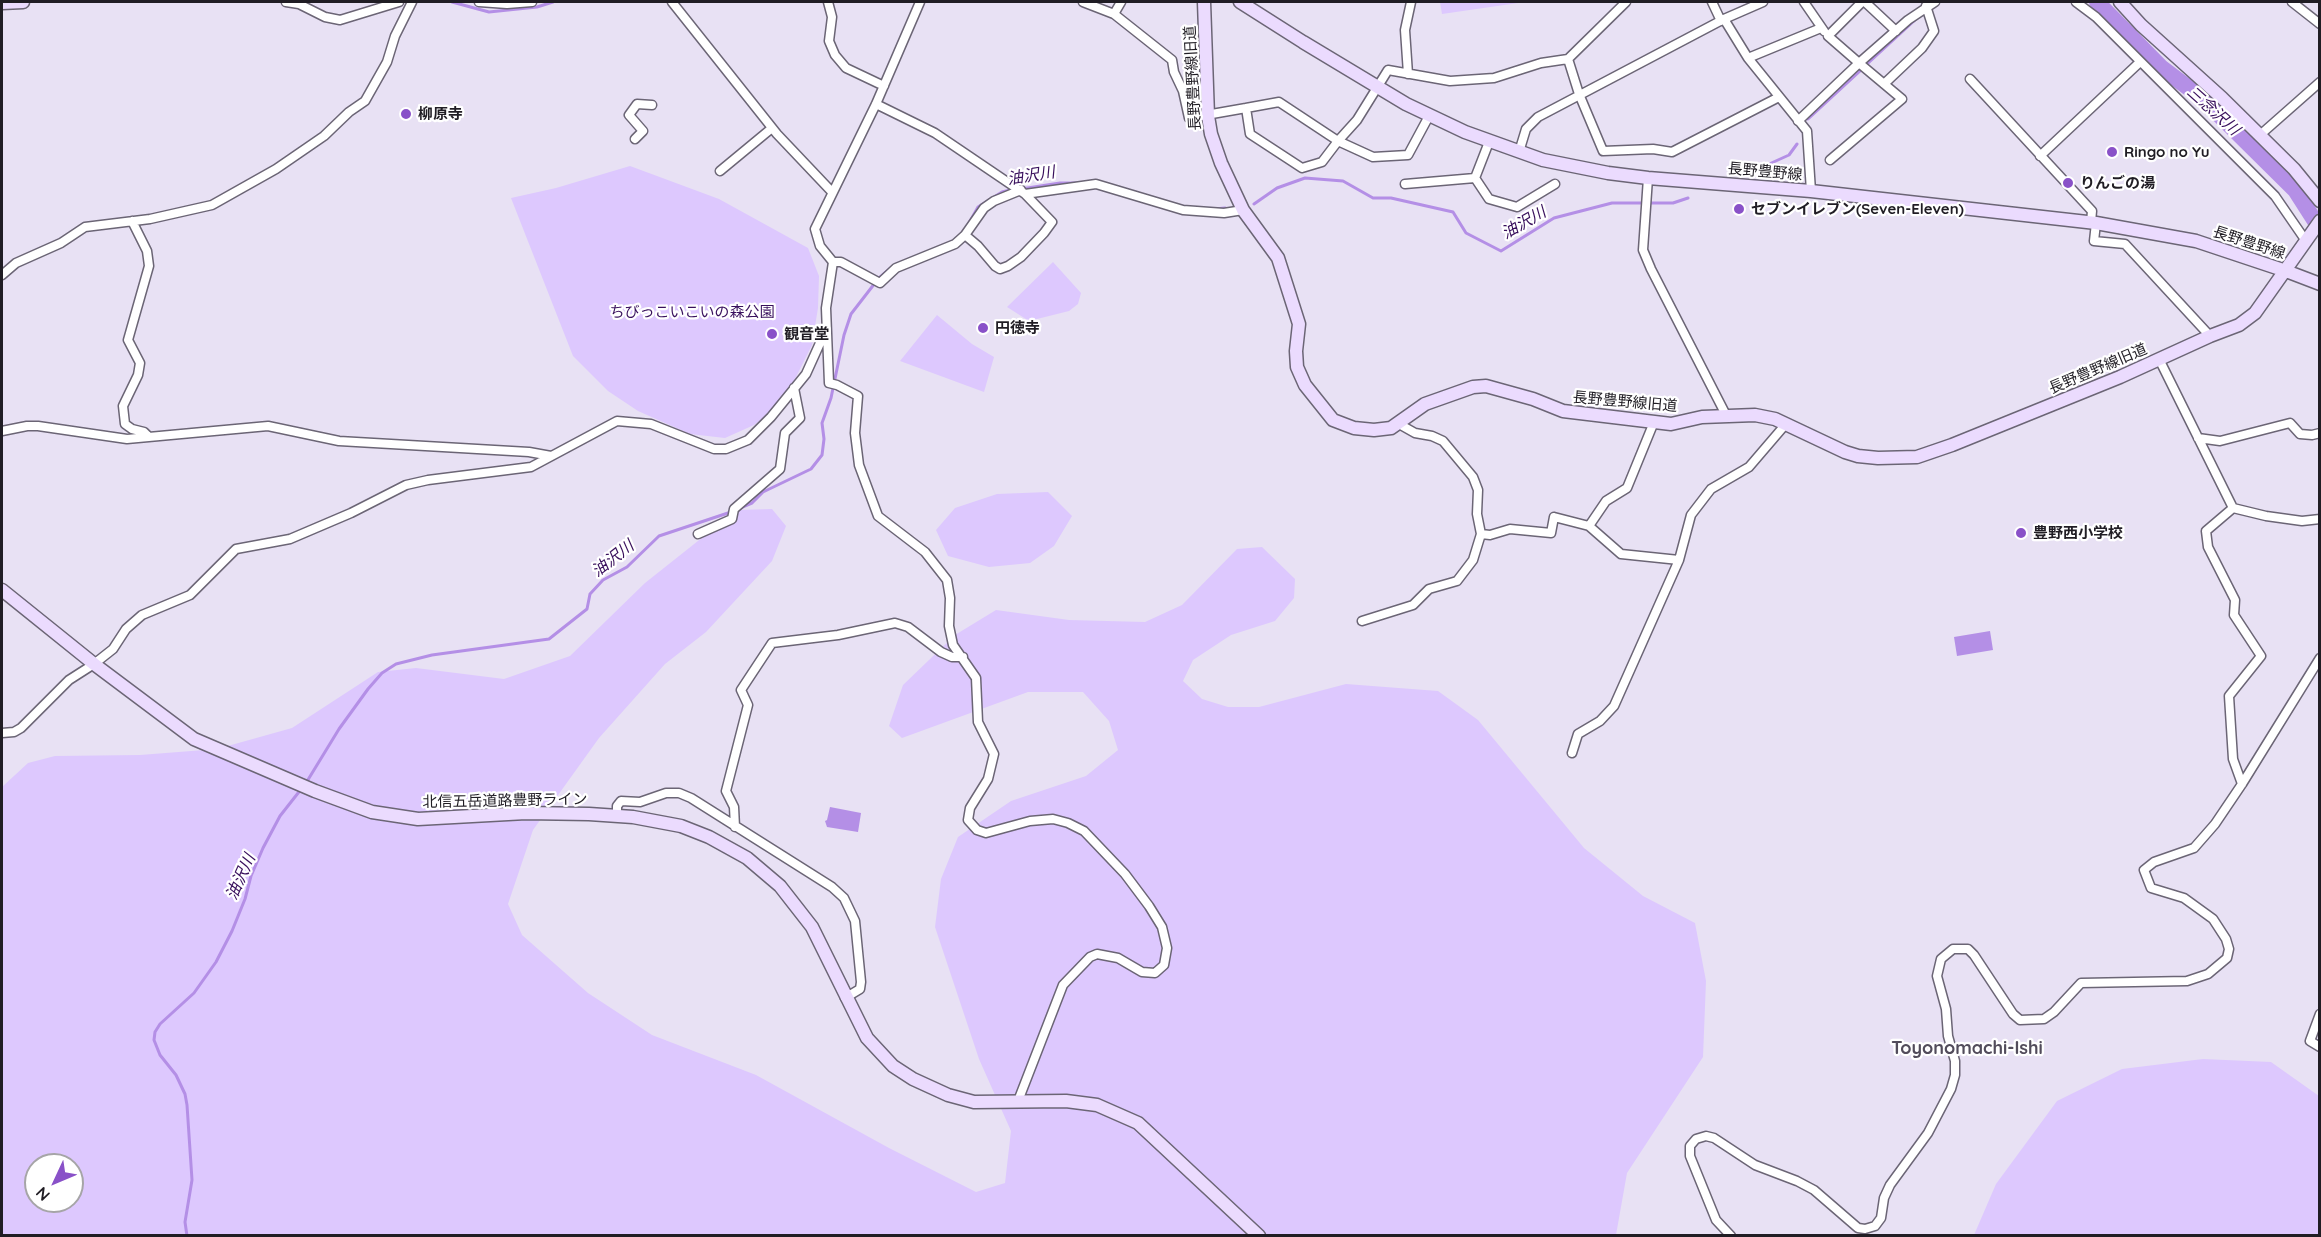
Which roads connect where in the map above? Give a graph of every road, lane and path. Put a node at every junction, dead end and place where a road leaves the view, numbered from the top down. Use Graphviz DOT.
graph roads {
  1 [pos="23,2"];
  2 [pos="286,2"];
  3 [pos="399,2"];
  4 [pos="412,2"];
  5 [pos="480,2"];
  6 [pos="532,2"];
  7 [pos="672,2"];
  8 [pos="828,2"];
  9 [pos="920,2"];
  10 [pos="1083,2"];
  11 [pos="1121,2"];
  12 [pos="1204,2"];
  13 [pos="1240,2"];
  14 [pos="1411,2"];
  15 [pos="1626,2"];
  16 [pos="1712,2"];
  17 [pos="1763,2"];
  18 [pos="1804,2"];
  19 [pos="1864,2"];
  20 [pos="1935,2"];
  21 [pos="2076,2"];
  22 [pos="2120,2"];
  23 [pos="2292,2"];
  24 [pos="2,3"];
  25 [pos="1928,9"];
  26 [pos="1114,14"];
  27 [pos="1723,20"];
  28 [pos="2319,24"];
  29 [pos="1821,27"];
  30 [pos="1896,31"];
  31 [pos="1828,36"];
  32 [pos="1748,58"];
  33 [pos="1568,59"];
  34 [pos="2140,62"];
  35 [pos="1859,63"];
  36 [pos="1408,74"];
  37 [pos="1970,79"];
  38 [pos="2319,82"];
  39 [pos="1884,84"];
  40 [pos="884,86"];
  41 [pos="1378,88"];
  42 [pos="1579,94"];
  43 [pos="1779,97"];
  44 [pos="876,104"];
  45 [pos="652,105"];
  46 [pos="1246,108"];
  47 [pos="1208,116"];
  48 [pos="1429,116"];
  49 [pos="1798,121"];
  50 [pos="772,128"];
  51 [pos="2260,135"];
  52 [pos="635,139"];
  53 [pos="1338,141"];
  54 [pos="1489,142"];
  55 [pos="1519,152"];
  56 [pos="2040,156"];
  57 [pos="1830,160"];
  58 [pos="720,171"];
  59 [pos="1475,178"];
  60 [pos="1648,178"];
  61 [pos="1404,184"];
  62 [pos="1556,184"];
  63 [pos="1021,191"];
  64 [pos="1811,191"];
  65 [pos="832,192"];
  66 [pos="2319,201"];
  67 [pos="1243,210"];
  68 [pos="132,221"];
  69 [pos="2319,221"];
  70 [pos="2093,223"];
  71 [pos="965,235"];
  72 [pos="2308,238"];
  73 [pos="833,262"];
  74 [pos="2286,271"];
  75 [pos="2,275"];
  76 [pos="2319,284"];
  77 [pos="825,331"];
  78 [pos="2210,336"];
  79 [pos="2159,360"];
  80 [pos="794,388"];
  81 [pos="1726,415"];
  82 [pos="1654,422"];
  83 [pos="1399,424"];
  84 [pos="1785,425"];
  85 [pos="2,431"];
  86 [pos="2319,432"];
  87 [pos="148,436"];
  88 [pos="2198,438"];
  89 [pos="551,456"];
  90 [pos="2233,508"];
  91 [pos="2319,519"];
  92 [pos="1589,526"];
  93 [pos="698,534"];
  94 [pos="1481,534"];
  95 [pos="1679,560"];
  96 [pos="2,590"];
  97 [pos="1362,621"];
  98 [pos="963,657"];
  99 [pos="2319,658"];
  100 [pos="94,664"];
  101 [pos="2,733"];
  102 [pos="1572,753"];
  103 [pos="2242,784"];
  104 [pos="617,816"];
  105 [pos="735,827"];
  106 [pos="845,998"];
  107 [pos="2319,1014"];
  108 [pos="2319,1047"];
  109 [pos="1018,1101"];
  110 [pos="1259,1236"];
  111 [pos="1731,1236"];
  1 -- 24 [label="street"];
  2 -- 3 [label="street"];
  4 -- 68 [label="street"];
  5 -- 6 [label="street"];
  7 -- 50 [label="street"];
  8 -- 40 [label="street"];
  9 -- 40 [label="street"];
  10 -- 26 [label="street"];
  11 -- 26 [label="street"];
  12 -- 47 [label="street, 長野豊野線旧道"];
  13 -- 41 [label="street, 長野豊野線"];
  14 -- 36 [label="street"];
  15 -- 33 [label="street"];
  16 -- 27 [label="street"];
  17 -- 27 [label="street"];
  18 -- 29 [label="street"];
  19 -- 30 [label="street"];
  19 -- 31 [label="street"];
  20 -- 25 [label="street"];
  21 -- 34 [label="street"];
  22 -- 51 [label="street"];
  23 -- 28 [label="street"];
  25 -- 30 [label="street"];
  25 -- 39 [label="street"];
  26 -- 47 [label="street"];
  27 -- 32 [label="street"];
  27 -- 42 [label="street"];
  29 -- 31 [label="street"];
  29 -- 32 [label="street"];
  30 -- 35 [label="street"];
  31 -- 35 [label="street"];
  32 -- 43 [label="street"];
  33 -- 36 [label="street"];
  33 -- 42 [label="street"];
  34 -- 56 [label="street"];
  34 -- 72 [label="street"];
  35 -- 39 [label="street"];
  35 -- 49 [label="street"];
  36 -- 41 [label="street"];
  37 -- 56 [label="street"];
  38 -- 51 [label="street"];
  39 -- 57 [label="street"];
  40 -- 44 [label="street"];
  41 -- 48 [label="street, 長野豊野線"];
  41 -- 53 [label="street"];
  42 -- 43 [label="street"];
  42 -- 55 [label="street"];
  43 -- 49 [label="street"];
  44 -- 63 [label="street"];
  44 -- 65 [label="street"];
  45 -- 52 [label="street"];
  46 -- 47 [label="street"];
  46 -- 53 [label="street"];
  46 -- 53 [label="street"];
  47 -- 67 [label="street, 長野豊野線旧道"];
  48 -- 53 [label="street"];
  48 -- 54 [label="street, 長野豊野線"];
  49 -- 64 [label="street"];
  50 -- 58 [label="street"];
  50 -- 65 [label="street"];
  51 -- 66 [label="street"];
  54 -- 55 [label="street, 長野豊野線"];
  54 -- 59 [label="street"];
  55 -- 60 [label="street, 長野豊野線"];
  56 -- 70 [label="street"];
  59 -- 61 [label="street"];
  59 -- 62 [label="street"];
  60 -- 64 [label="street, 長野豊野線"];
  60 -- 81 [label="street"];
  63 -- 67 [label="street"];
  63 -- 71 [label="street"];
  63 -- 71 [label="street"];
  64 -- 70 [label="street, 長野豊野線"];
  65 -- 73 [label="street"];
  67 -- 83 [label="street, 長野豊野線旧道"];
  68 -- 75 [label="street"];
  68 -- 87 [label="street"];
  69 -- 72 [label="street, 長野豊野線旧道"];
  70 -- 74 [label="street, 長野豊野線"];
  70 -- 78 [label="street"];
  71 -- 73 [label="street"];
  72 -- 74 [label="street, 長野豊野線旧道"];
  73 -- 77 [label="street"];
  74 -- 76 [label="street, 長野豊野線"];
  74 -- 78 [label="street, 長野豊野線旧道"];
  77 -- 80 [label="street"];
  77 -- 98 [label="street"];
  78 -- 79 [label="street, 長野豊野線旧道"];
  79 -- 84 [label="street, 長野豊野線旧道"];
  79 -- 88 [label="street"];
  80 -- 89 [label="street"];
  80 -- 93 [label="street"];
  81 -- 82 [label="street, 長野豊野線旧道"];
  81 -- 84 [label="street, 長野豊野線旧道"];
  82 -- 83 [label="street, 長野豊野線旧道"];
  82 -- 92 [label="street"];
  83 -- 94 [label="street"];
  84 -- 95 [label="street"];
  85 -- 87 [label="street"];
  86 -- 88 [label="street"];
  87 -- 89 [label="street"];
  88 -- 90 [label="street"];
  89 -- 100 [label="street"];
  90 -- 91 [label="street"];
  90 -- 103 [label="street"];
  92 -- 94 [label="street"];
  92 -- 95 [label="street"];
  94 -- 97 [label="street"];
  95 -- 102 [label="street"];
  96 -- 100 [label="street, 北信五岳道路豊野ライン"];
  98 -- 105 [label="street"];
  98 -- 109 [label="street"];
  99 -- 103 [label="street"];
  100 -- 101 [label="street"];
  100 -- 104 [label="street, 北信五岳道路豊野ライン"];
  103 -- 111 [label="street"];
  104 -- 105 [label="street"];
  104 -- 106 [label="street, 北信五岳道路豊野ライン"];
  105 -- 106 [label="street"];
  106 -- 109 [label="street, 北信五岳道路豊野ライン"];
  107 -- 108 [label="street"];
  109 -- 110 [label="street, 北信五岳道路豊野ライン"];
}
